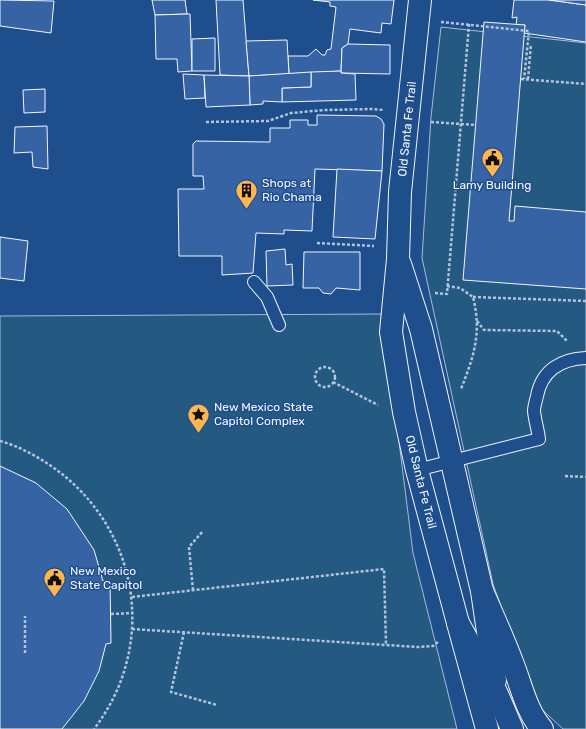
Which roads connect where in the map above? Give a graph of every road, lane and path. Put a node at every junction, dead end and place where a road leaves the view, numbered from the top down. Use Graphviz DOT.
graph roads {
  1 [pos="420,0"];
  2 [pos="448,22"];
  3 [pos="468,24"];
  4 [pos="532,44"];
  5 [pos="524,79"];
  6 [pos="586,84"];
  7 [pos="408,114"];
  8 [pos="206,122"];
  9 [pos="438,122"];
  10 [pos="460,124"];
  11 [pos="476,125"];
  12 [pos="317,243"];
  13 [pos="398,253"];
  14 [pos="254,282"];
  15 [pos="447,286"];
  16 [pos="441,293"];
  17 [pos="473,297"];
  18 [pos="586,301"];
  19 [pos="477,321"];
  20 [pos="279,325"];
  21 [pos="571,345"];
  22 [pos="586,358"];
  23 [pos="333,382"];
  24 [pos="457,396"];
  25 [pos="379,406"];
  26 [pos="0,441"];
  27 [pos="451,461"];
  28 [pos="417,470"];
  29 [pos="565,476"];
  30 [pos="586,477"];
  31 [pos="204,530"];
  32 [pos="193,590"];
  33 [pos="482,591"];
  34 [pos="132,597"];
  35 [pos="133,613"];
  36 [pos="111,614"];
  37 [pos="25,616"];
  38 [pos="458,622"];
  39 [pos="132,629"];
  40 [pos="184,632"];
  41 [pos="438,642"];
  42 [pos="386,644"];
  43 [pos="25,653"];
  44 [pos="497,694"];
  45 [pos="216,705"];
  46 [pos="94,729"];
  47 [pos="487,729"];
  48 [pos="512,729"];
  49 [pos="542,729"];
  1 -- 7 [label="street, Old Santa Fe Trail"];
  2 -- 3 [label="path"];
  3 -- 5 [label="path"];
  3 -- 10 [label="path"];
  4 -- 5 [label="path"];
  5 -- 6 [label="path"];
  7 -- 8 [label="path"];
  7 -- 13 [label="street, Old Santa Fe Trail"];
  9 -- 10 [label="path"];
  10 -- 11 [label="path"];
  10 -- 15 [label="path"];
  12 -- 13 [label="path"];
  13 -- 27 [label="street, Old Santa Fe Trail"];
  13 -- 28 [label="street, Old Santa Fe Trail"];
  14 -- 20 [label="lane"];
  15 -- 16 [label="path"];
  15 -- 17 [label="path"];
  17 -- 18 [label="path"];
  17 -- 19 [label="path"];
  19 -- 21 [label="path"];
  19 -- 24 [label="path"];
  22 -- 27 [label="lane"];
  23 -- 23 [label="path"];
  23 -- 25 [label="path"];
  26 -- 34 [label="path"];
  27 -- 28 [label="lane"];
  27 -- 33 [label="street, Old Santa Fe Trail"];
  28 -- 38 [label="street, Old Santa Fe Trail"];
  29 -- 30 [label="path"];
  31 -- 32 [label="path"];
  32 -- 34 [label="path"];
  32 -- 42 [label="path"];
  33 -- 44 [label="street, Old Santa Fe Trail"];
  33 -- 49 [label="street"];
  34 -- 35 [label="path"];
  35 -- 36 [label="path"];
  35 -- 39 [label="path"];
  37 -- 43 [label="path"];
  38 -- 44 [label="street, Old Santa Fe Trail"];
  38 -- 47 [label="street"];
  39 -- 40 [label="path"];
  39 -- 46 [label="path"];
  40 -- 42 [label="path"];
  40 -- 45 [label="path"];
  41 -- 42 [label="path"];
  44 -- 48 [label="street, Old Santa Fe Trail"];
}
